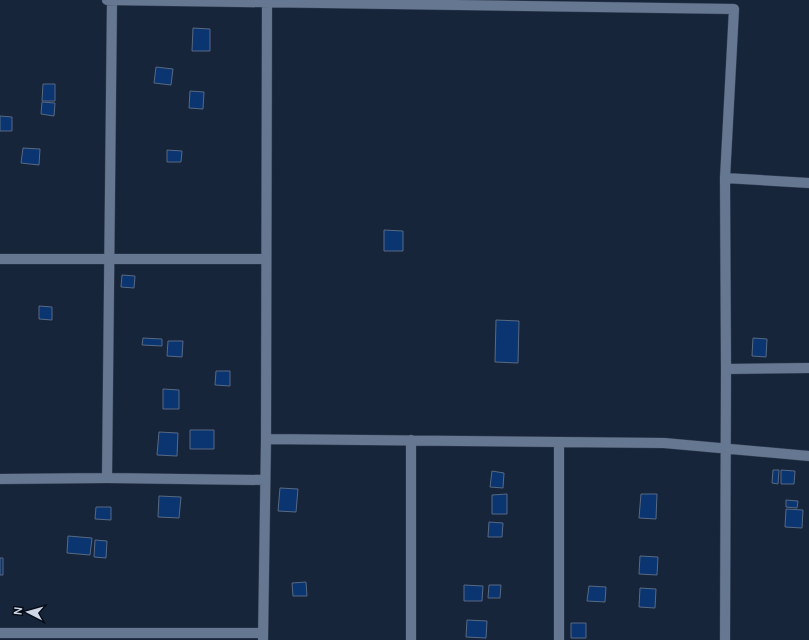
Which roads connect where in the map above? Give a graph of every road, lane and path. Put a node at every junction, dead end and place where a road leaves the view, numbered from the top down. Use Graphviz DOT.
graph roads {
  1 [pos="107,0"];
  2 [pos="112,0"];
  3 [pos="267,1"];
  4 [pos="517,3"];
  5 [pos="725,178"];
  6 [pos="809,183"];
  7 [pos="0,259"];
  8 [pos="109,259"];
  9 [pos="266,259"];
  10 [pos="809,368"];
  11 [pos="726,369"];
  12 [pos="266,439"];
  13 [pos="411,440"];
  14 [pos="559,442"];
  15 [pos="726,448"];
  16 [pos="809,456"];
  17 [pos="107,478"];
  18 [pos="0,479"];
  19 [pos="265,480"];
  20 [pos="0,633"];
  21 [pos="263,637"];
  22 [pos="411,640"];
  23 [pos="559,640"];
  24 [pos="724,640"];
  1 -- 2 [label="street"];
  2 -- 3 [label="street"];
  2 -- 8 [label="street"];
  3 -- 4 [label="street"];
  3 -- 9 [label="street"];
  4 -- 5 [label="street"];
  5 -- 6 [label="street"];
  5 -- 11 [label="street"];
  7 -- 8 [label="street"];
  8 -- 9 [label="street"];
  8 -- 17 [label="street"];
  9 -- 12 [label="street"];
  10 -- 11 [label="street"];
  11 -- 15 [label="street"];
  12 -- 13 [label="street"];
  12 -- 19 [label="street"];
  13 -- 14 [label="street"];
  13 -- 22 [label="street"];
  14 -- 15 [label="street"];
  14 -- 23 [label="street"];
  15 -- 16 [label="street"];
  15 -- 24 [label="street"];
  17 -- 18 [label="street"];
  17 -- 19 [label="street"];
  19 -- 21 [label="street"];
  20 -- 21 [label="street"];
}
